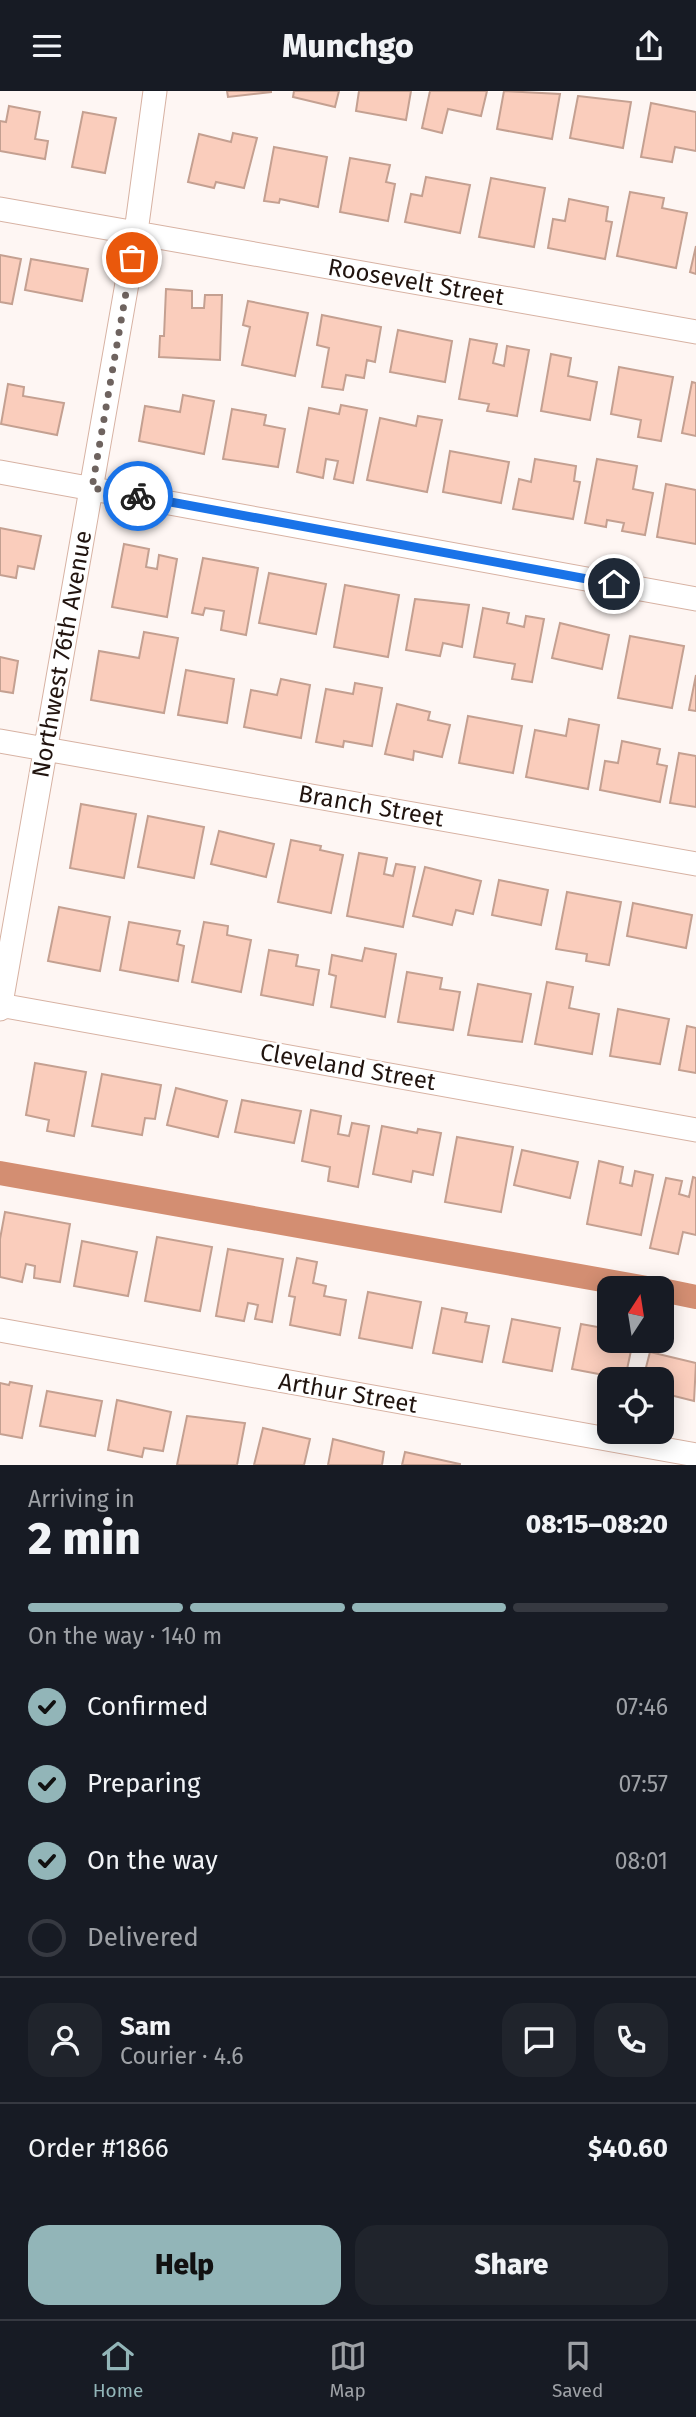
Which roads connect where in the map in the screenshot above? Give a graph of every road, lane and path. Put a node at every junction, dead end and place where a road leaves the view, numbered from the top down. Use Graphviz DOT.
graph roads {
  1 [pos="155,91"];
  2 [pos="0,209"];
  3 [pos="136,232"];
  4 [pos="696,331"];
  5 [pos="0,472"];
  6 [pos="92,488"];
  7 [pos="696,599"];
  8 [pos="0,741"];
  9 [pos="46,749"];
  10 [pos="696,864"];
  11 [pos="0,1006"];
  12 [pos="696,1130"];
  13 [pos="0,1330"];
  14 [pos="696,1455"];
  15 [pos="647,1456"];
  1 -- 3 [label="street, Northwest 76th Avenue"];
  2 -- 3 [label="street, Roosevelt Street"];
  3 -- 4 [label="street, Roosevelt Street"];
  3 -- 6 [label="street, Northwest 76th Avenue"];
  5 -- 6 [label="street"];
  6 -- 7 [label="street"];
  6 -- 9 [label="street, Northwest 76th Avenue"];
  8 -- 9 [label="street, Branch Street"];
  9 -- 10 [label="street, Branch Street"];
  9 -- 11 [label="street, Northwest 76th Avenue"];
  11 -- 12 [label="street, Cleveland Street"];
  13 -- 15 [label="street, Arthur Street"];
  14 -- 15 [label="street, Arthur Street"];
}
